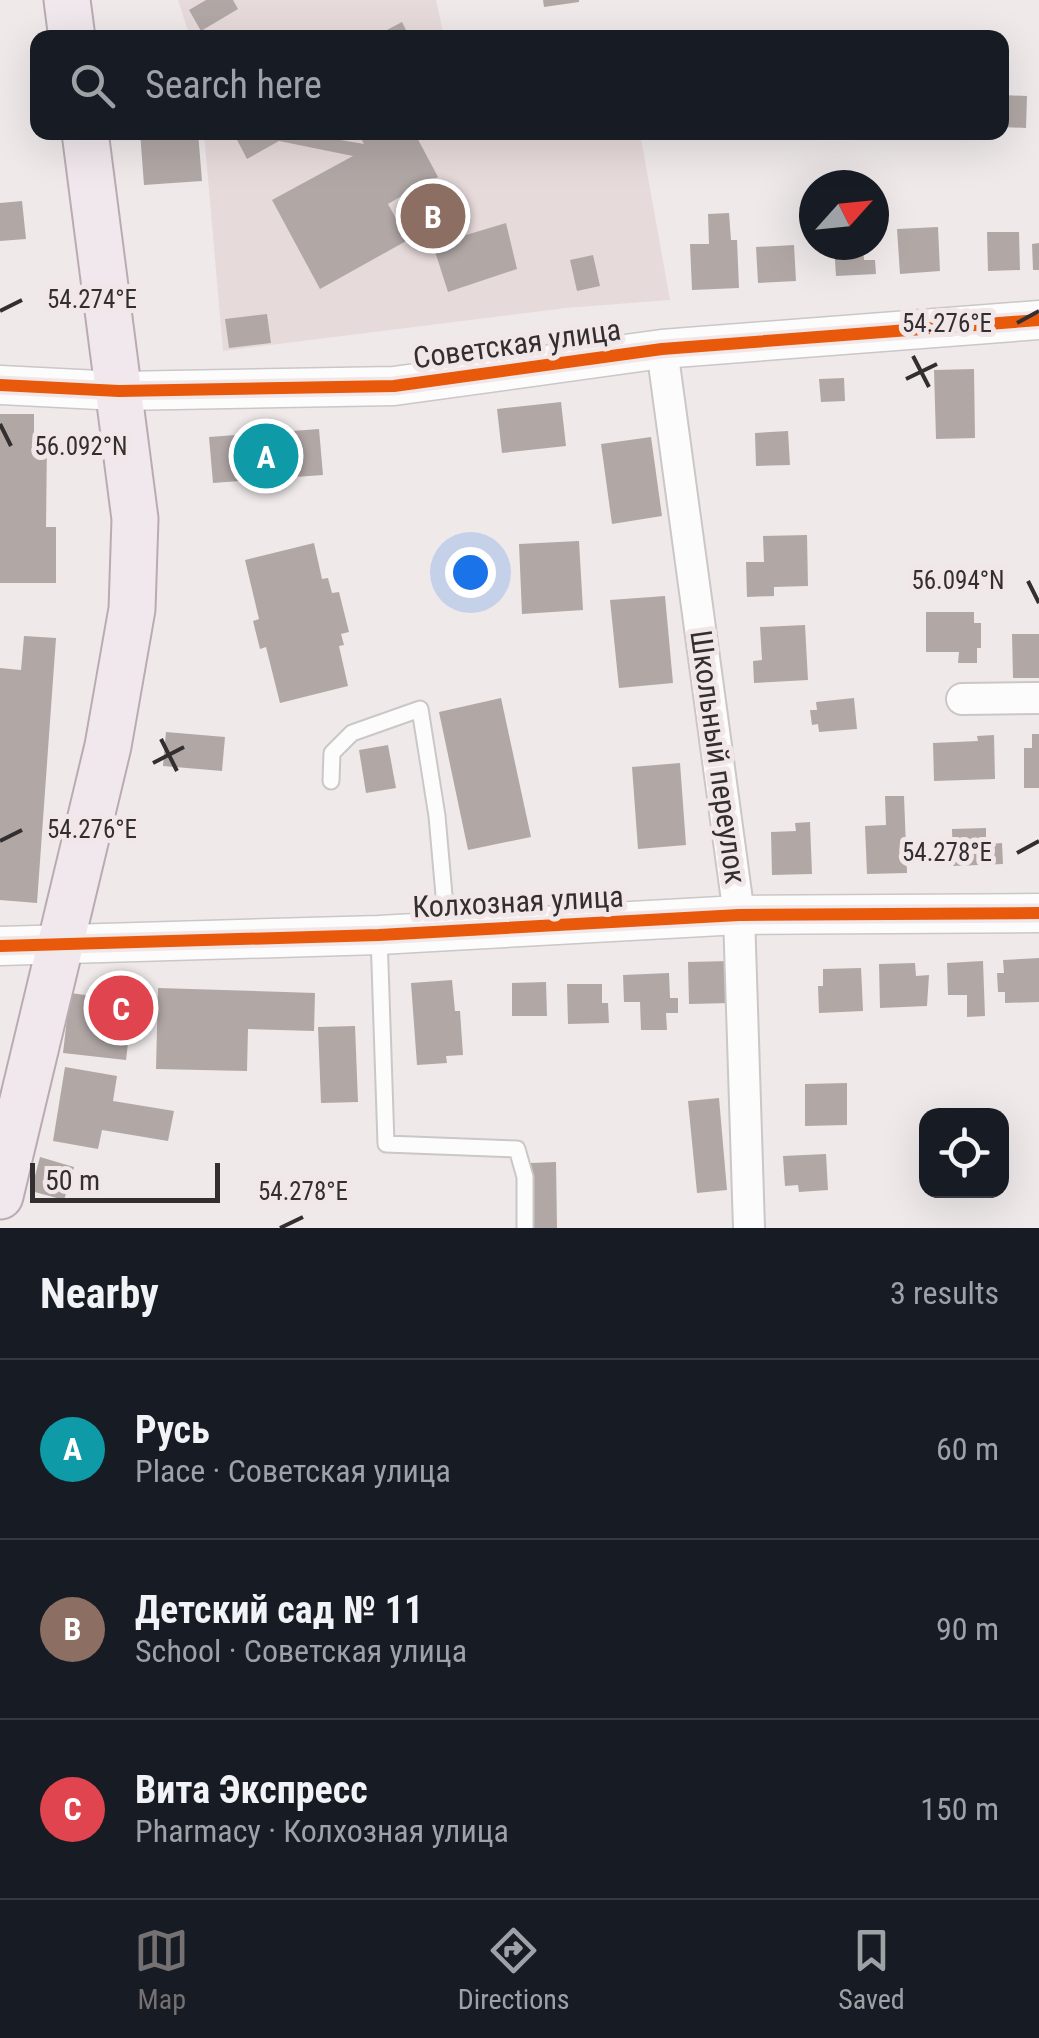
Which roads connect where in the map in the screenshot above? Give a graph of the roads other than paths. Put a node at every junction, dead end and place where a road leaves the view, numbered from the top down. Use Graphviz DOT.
graph roads {
  1 [pos="67,0"];
  2 [pos="71,30"];
  3 [pos="86,140"];
  4 [pos="1039,320"];
  5 [pos="662,348"];
  6 [pos="0,385"];
  7 [pos="120,390"];
  8 [pos="1039,698"];
  9 [pos="962,699"];
  10 [pos="331,781"];
  11 [pos="1039,913"];
  12 [pos="739,915"];
  13 [pos="448,931"];
  14 [pos="379,935"];
  15 [pos="59,943"];
  16 [pos="0,946"];
  17 [pos="0,1196"];
  18 [pos="525,1228"];
  19 [pos="749,1228"];
  1 -- 2 [label="main road"];
  3 -- 7 [label="main road"];
  4 -- 5 [label="street, Советская улица"];
  5 -- 7 [label="street, Советская улица"];
  5 -- 12 [label="street, Школьный переулок"];
  6 -- 7 [label="street, Советская улица"];
  7 -- 15 [label="main road"];
  8 -- 9 [label="street"];
  10 -- 13 [label="lane"];
  11 -- 12 [label="street, Колхозная улица"];
  12 -- 13 [label="street, Колхозная улица"];
  12 -- 19 [label="street, Школьный переулок"];
  13 -- 14 [label="street, Колхозная улица"];
  14 -- 15 [label="street, Колхозная улица"];
  14 -- 18 [label="lane"];
  15 -- 16 [label="street, Колхозная улица"];
  15 -- 17 [label="main road"];
}
